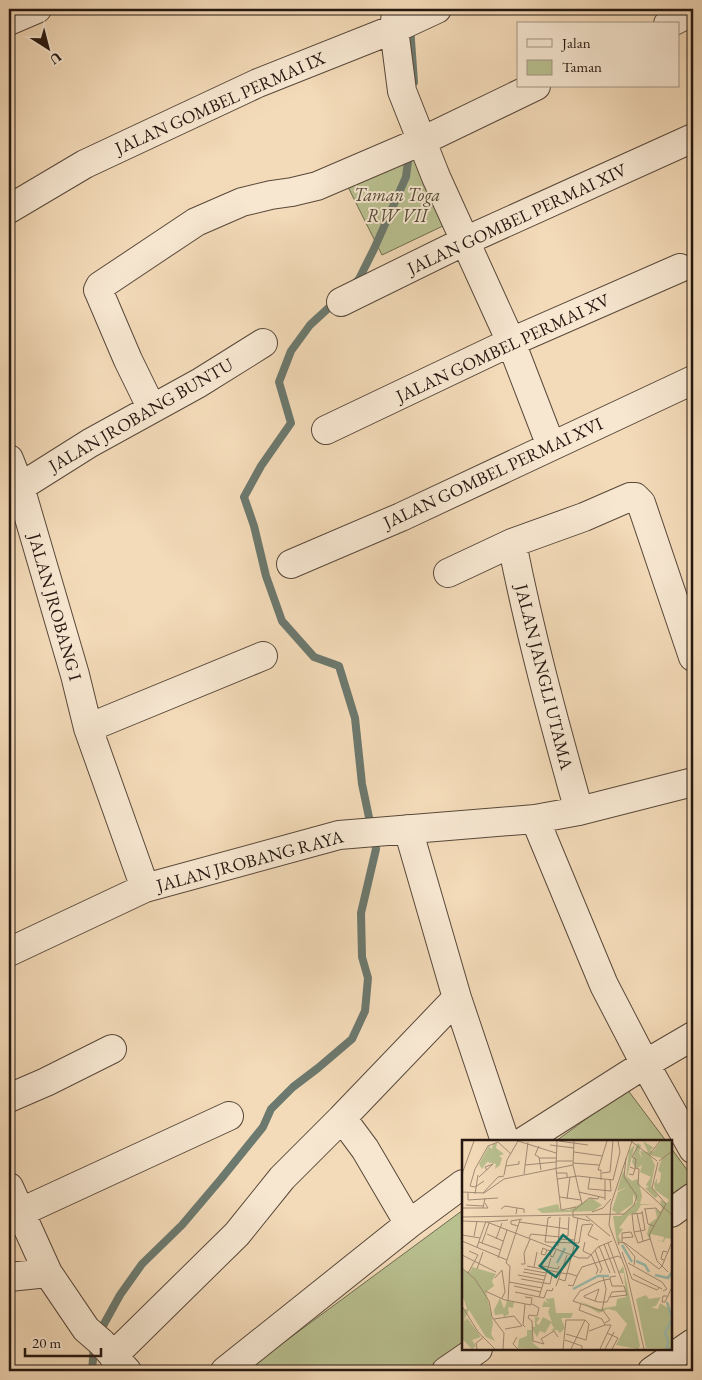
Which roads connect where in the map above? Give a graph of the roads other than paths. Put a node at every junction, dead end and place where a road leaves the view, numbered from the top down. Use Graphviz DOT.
graph roads {
  1 [pos="37,9"];
  2 [pos="437,9"];
  3 [pos="693,12"];
  4 [pos="395,19"];
  5 [pos="9,21"];
  6 [pos="672,22"];
  7 [pos="532,88"];
  8 [pos="693,138"];
  9 [pos="422,141"];
  10 [pos="9,209"];
  11 [pos="465,241"];
  12 [pos="680,268"];
  13 [pos="341,302"];
  14 [pos="511,342"];
  15 [pos="263,343"];
  16 [pos="693,380"];
  17 [pos="152,409"];
  18 [pos="326,430"];
  19 [pos="551,446"];
  20 [pos="9,459"];
  21 [pos="14,491"];
  22 [pos="512,543"];
  23 [pos="291,564"];
  24 [pos="448,573"];
  25 [pos="263,656"];
  26 [pos="693,657"];
  27 [pos="88,728"];
  28 [pos="693,782"];
  29 [pos="579,811"];
  30 [pos="534,819"];
  31 [pos="408,829"];
  32 [pos="145,888"];
  33 [pos="9,952"];
  34 [pos="457,998"];
  35 [pos="693,1036"];
  36 [pos="112,1049"];
  37 [pos="645,1064"];
  38 [pos="9,1098"];
  39 [pos="229,1116"];
  40 [pos="342,1118"];
  41 [pos="505,1140"];
  42 [pos="526,1140"];
  43 [pos="693,1149"];
  44 [pos="462,1185"];
  45 [pos="9,1187"];
  46 [pos="693,1197"];
  47 [pos="21,1212"];
  48 [pos="672,1212"];
  49 [pos="408,1224"];
  50 [pos="48,1273"];
  51 [pos="9,1277"];
  52 [pos="693,1343"];
  53 [pos="107,1350"];
  54 [pos="477,1350"];
  55 [pos="225,1371"];
  56 [pos="446,1371"];
  57 [pos="652,1371"];
  1 -- 5 [label="street"];
  2 -- 4 [label="street, JALAN GOMBEL PERMAI IX"];
  3 -- 6 [label="street"];
  4 -- 9 [label="street"];
  4 -- 10 [label="street, JALAN GOMBEL PERMAI IX"];
  7 -- 9 [label="street"];
  8 -- 11 [label="street, JALAN GOMBEL PERMAI XIV"];
  9 -- 11 [label="street"];
  9 -- 17 [label="street"];
  11 -- 13 [label="street, JALAN GOMBEL PERMAI XIV"];
  11 -- 14 [label="street"];
  12 -- 14 [label="street, JALAN GOMBEL PERMAI XV"];
  14 -- 18 [label="street, JALAN GOMBEL PERMAI XV"];
  14 -- 19 [label="street"];
  15 -- 17 [label="street, JALAN JROBANG BUNTU"];
  16 -- 19 [label="street, JALAN GOMBEL PERMAI XVI"];
  17 -- 21 [label="street, JALAN JROBANG BUNTU"];
  19 -- 23 [label="street, JALAN GOMBEL PERMAI XVI"];
  20 -- 21 [label="street, JALAN JROBANG I"];
  21 -- 27 [label="street, JALAN JROBANG I"];
  22 -- 24 [label="street"];
  22 -- 26 [label="street"];
  22 -- 29 [label="street, JALAN JANGLI UTAMA"];
  25 -- 27 [label="street"];
  27 -- 32 [label="street, JALAN JROBANG I"];
  28 -- 29 [label="street, JALAN JROBANG RAYA"];
  29 -- 30 [label="street, JALAN JROBANG RAYA"];
  30 -- 31 [label="street, JALAN JROBANG RAYA"];
  30 -- 37 [label="street"];
  31 -- 32 [label="street, JALAN JROBANG RAYA"];
  31 -- 34 [label="street"];
  32 -- 33 [label="street, JALAN JROBANG RAYA"];
  34 -- 40 [label="street"];
  34 -- 41 [label="street"];
  35 -- 37 [label="street"];
  36 -- 38 [label="street"];
  37 -- 42 [label="street"];
  37 -- 43 [label="street"];
  39 -- 47 [label="street"];
  40 -- 49 [label="street"];
  40 -- 53 [label="street"];
  44 -- 49 [label="street"];
  45 -- 47 [label="street"];
  46 -- 48 [label="street"];
  47 -- 50 [label="street"];
  49 -- 55 [label="street"];
  50 -- 51 [label="street"];
  50 -- 53 [label="street"];
  52 -- 57 [label="street"];
  54 -- 56 [label="street"];
}
